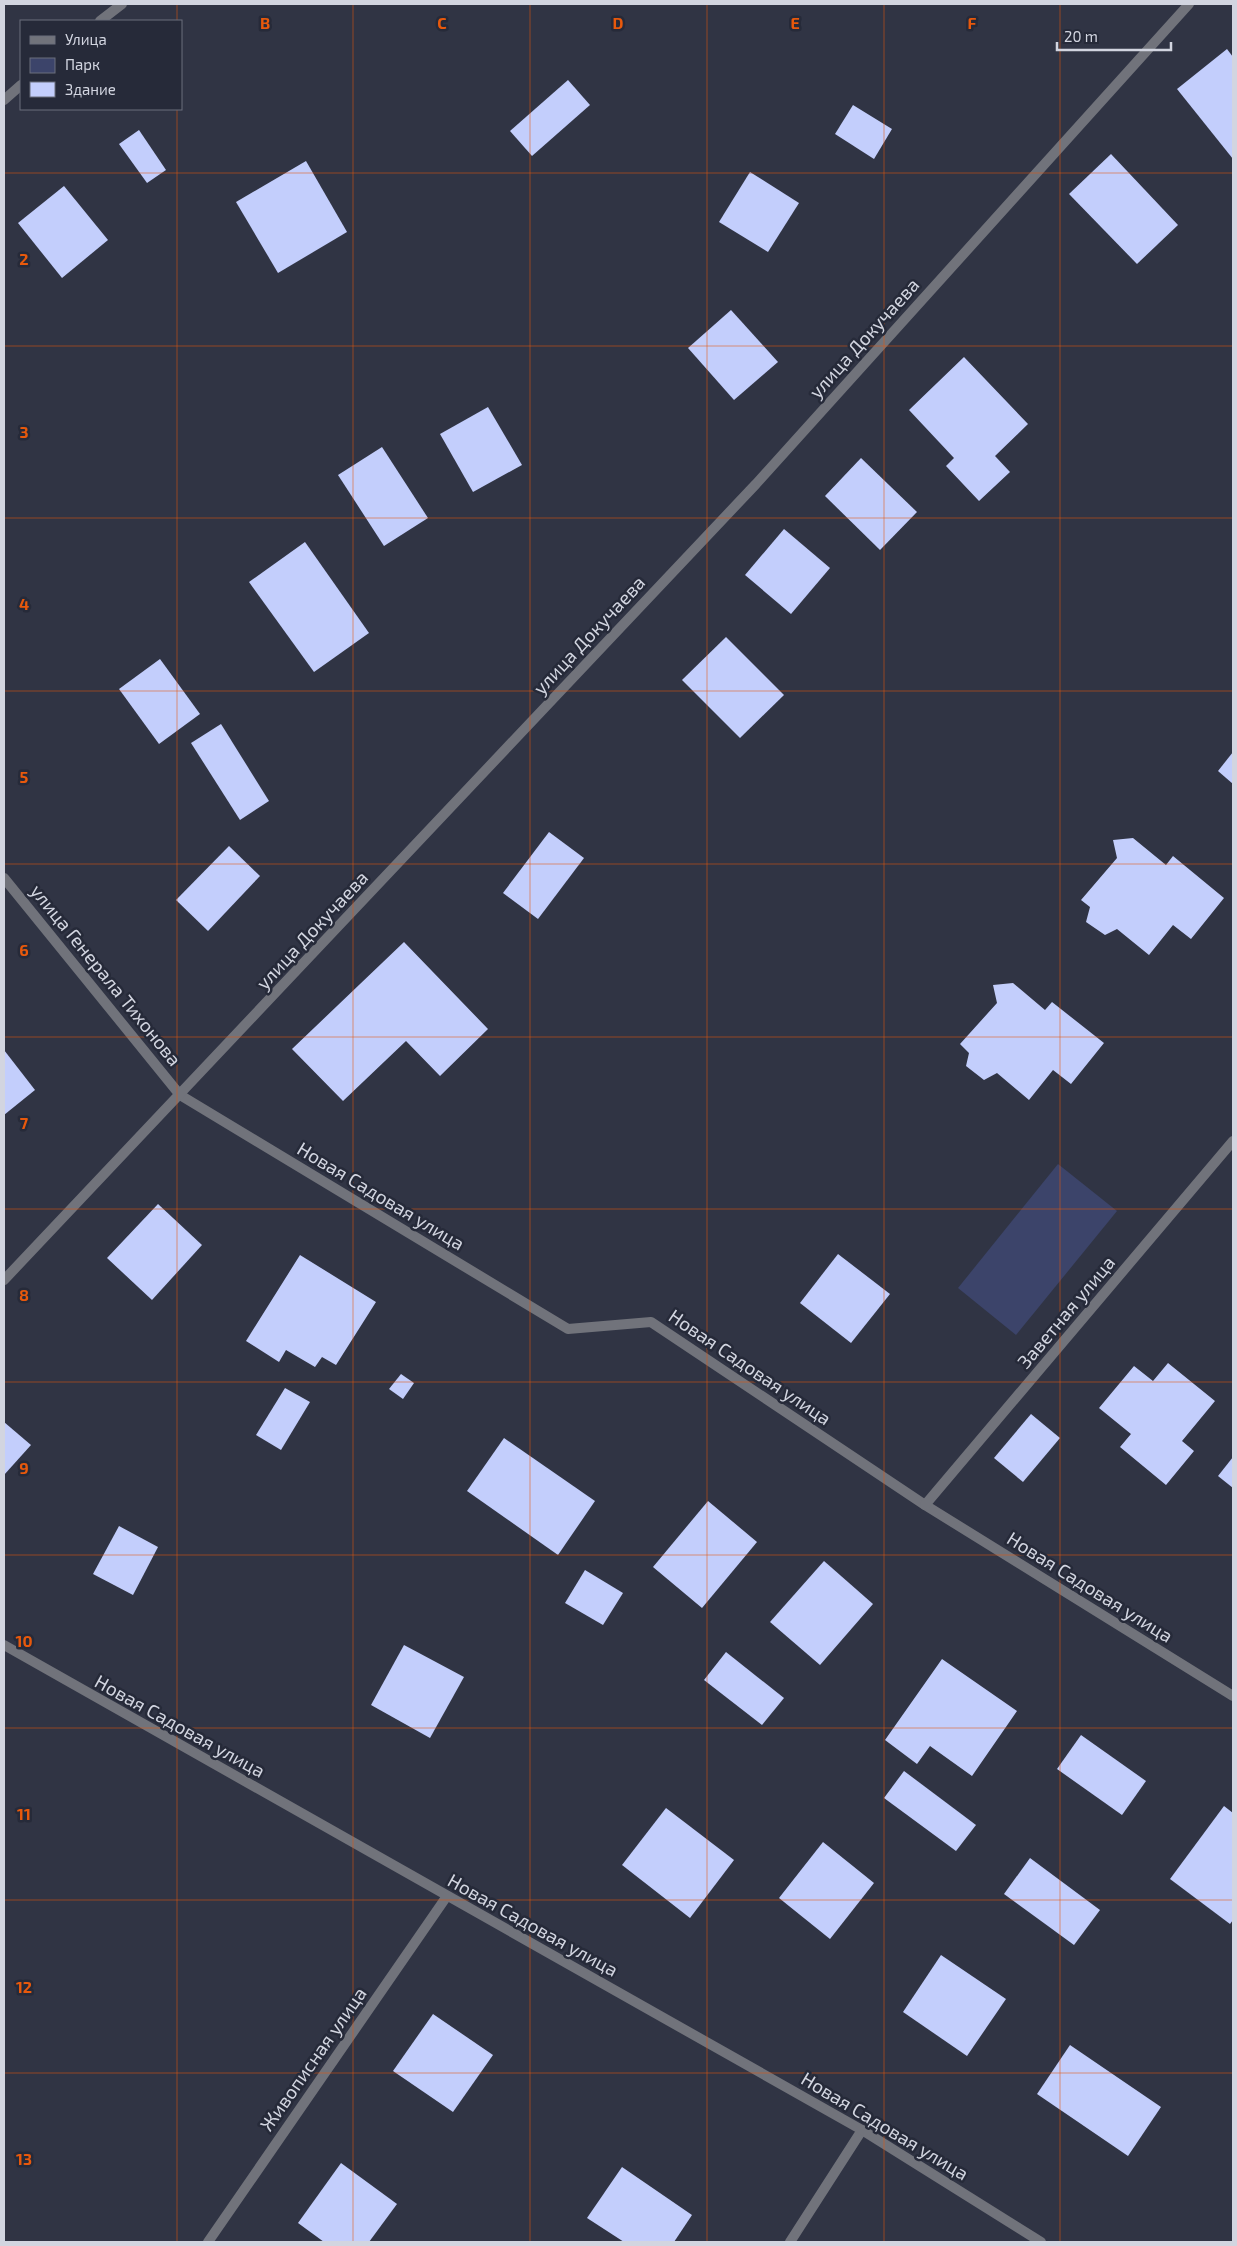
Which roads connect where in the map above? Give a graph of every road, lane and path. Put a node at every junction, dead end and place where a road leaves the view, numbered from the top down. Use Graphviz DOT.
graph roads {
  1 [pos="122,4"];
  2 [pos="1189,4"];
  3 [pos="101,20"];
  4 [pos="20,87"];
  5 [pos="4,100"];
  6 [pos="4,878"];
  7 [pos="180,1095"];
  8 [pos="1233,1141"];
  9 [pos="4,1280"];
  10 [pos="925,1505"];
  11 [pos="4,1645"];
  12 [pos="1233,1696"];
  13 [pos="447,1896"];
  14 [pos="862,2130"];
  15 [pos="208,2242"];
  16 [pos="790,2242"];
  17 [pos="1041,2242"];
  1 -- 3 [label="street"];
  2 -- 7 [label="street, улица Докучаева"];
  4 -- 5 [label="street"];
  6 -- 7 [label="street, улица Генерала Тихонова"];
  7 -- 9 [label="street, улица Докучаева"];
  7 -- 10 [label="street, Новая Садовая улица"];
  8 -- 10 [label="street, Заветная улица"];
  10 -- 12 [label="street, Новая Садовая улица"];
  11 -- 13 [label="street, Новая Садовая улица"];
  13 -- 14 [label="street, Новая Садовая улица"];
  13 -- 15 [label="street, Живописная улица"];
  14 -- 16 [label="street"];
  14 -- 17 [label="street, Новая Садовая улица"];
}
